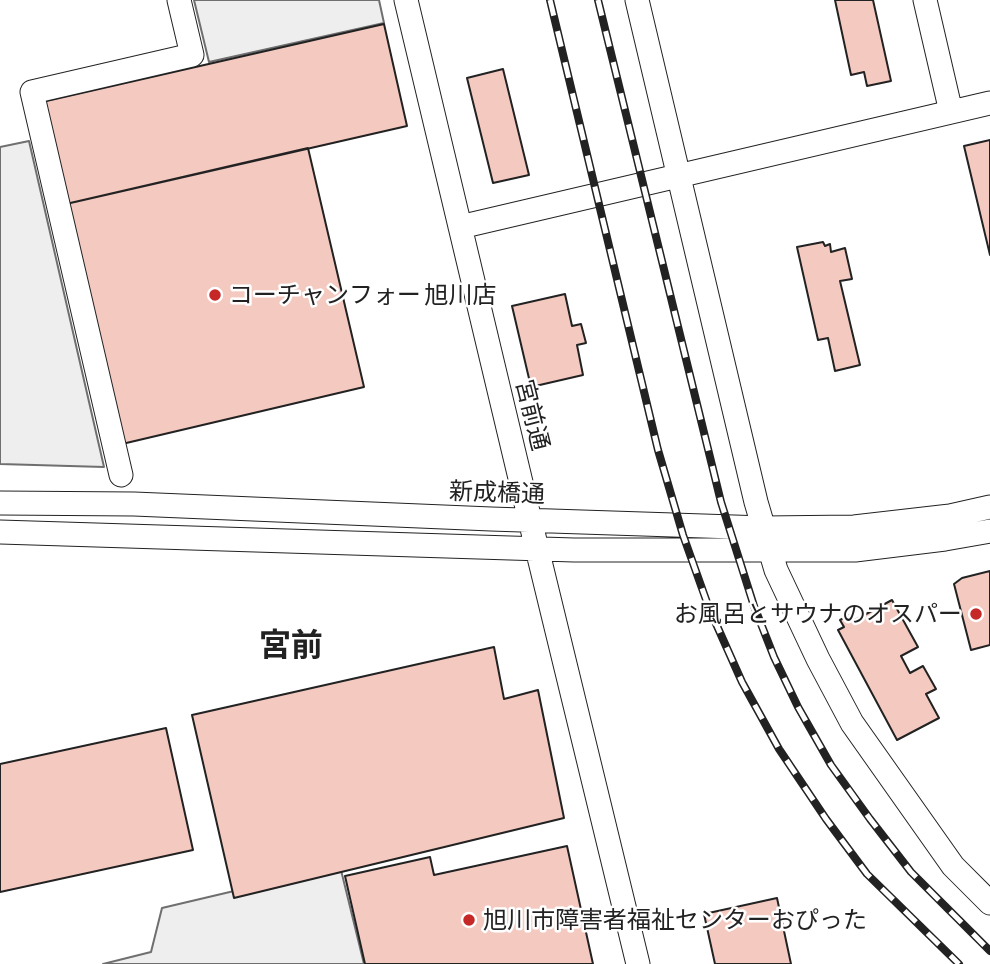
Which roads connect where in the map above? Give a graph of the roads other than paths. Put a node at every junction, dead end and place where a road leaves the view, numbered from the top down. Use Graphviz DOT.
graph roads {
  1 [pos="179,0"];
  2 [pos="407,0"];
  3 [pos="637,0"];
  4 [pos="925,0"];
  5 [pos="990,103"];
  6 [pos="951,112"];
  7 [pos="679,175"];
  8 [pos="460,227"];
  9 [pos="121,475"];
  10 [pos="0,503"];
  11 [pos="990,508"];
  12 [pos="530,520"];
  13 [pos="990,531"];
  14 [pos="0,532"];
  15 [pos="767,539"];
  16 [pos="536,548"];
  17 [pos="990,903"];
  18 [pos="638,964"];
  1 -- 9 [label="street"];
  2 -- 8 [label="street, 宮前通"];
  3 -- 7 [label="street"];
  4 -- 6 [label="street"];
  5 -- 6 [label="street"];
  6 -- 7 [label="street"];
  7 -- 8 [label="street"];
  7 -- 15 [label="street"];
  8 -- 12 [label="street, 宮前通"];
  10 -- 12 [label="street, 新成橋通"];
  11 -- 15 [label="street, 新成橋通"];
  12 -- 15 [label="street, 新成橋通"];
  12 -- 16 [label="street, 宮前通"];
  13 -- 15 [label="street, 新成橋通"];
  14 -- 16 [label="street, 新成橋通"];
  15 -- 16 [label="street, 新成橋通"];
  15 -- 17 [label="street"];
  16 -- 18 [label="street, 宮前通"];
}
